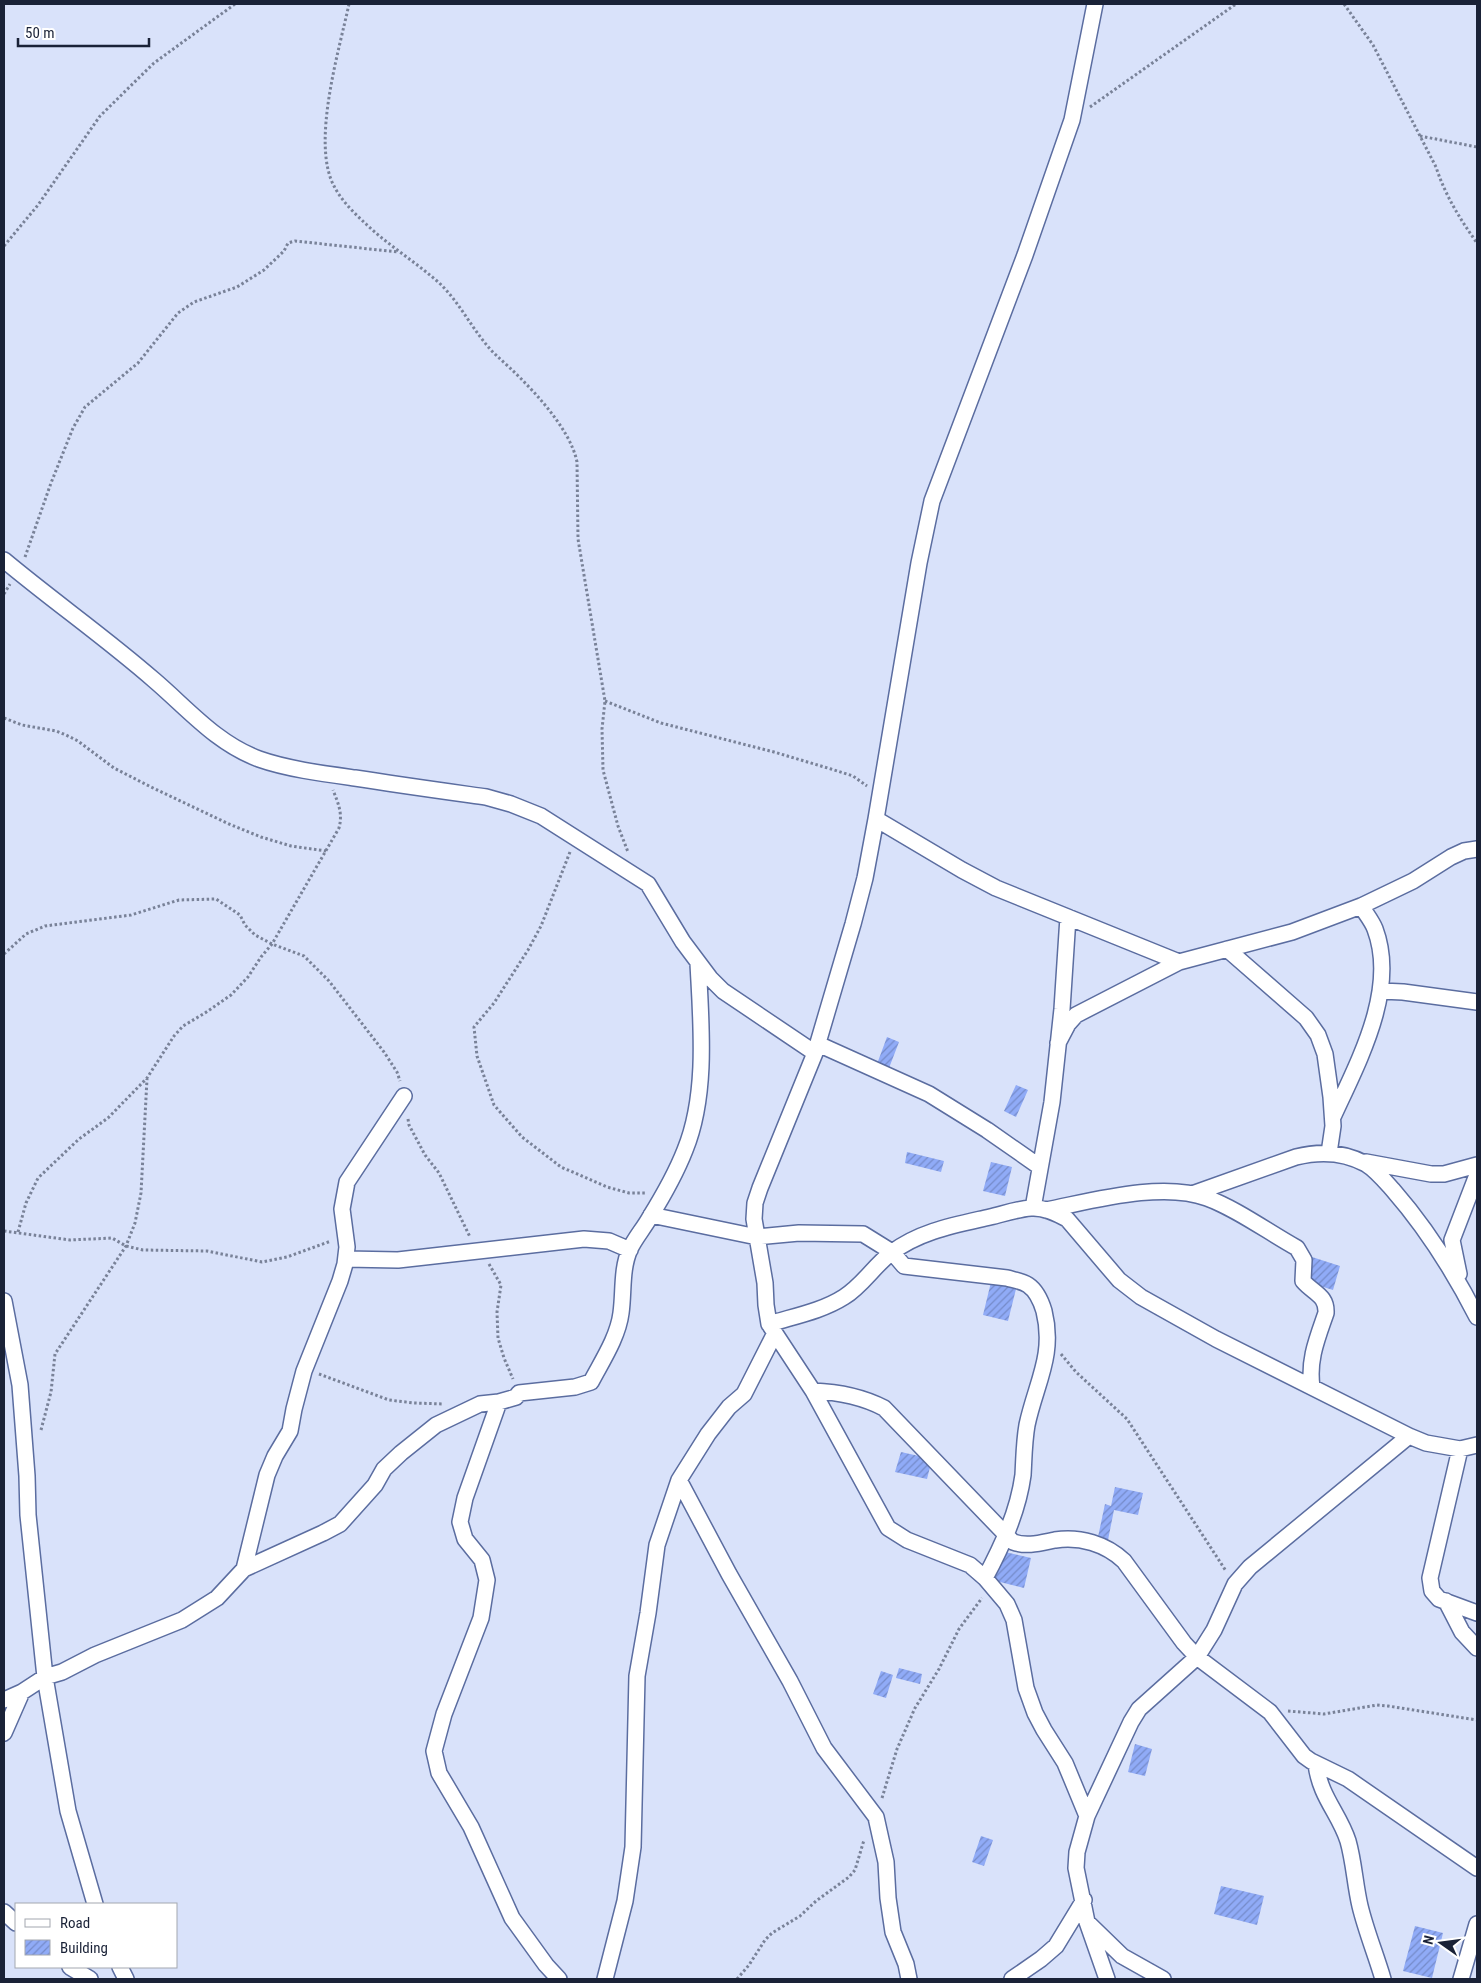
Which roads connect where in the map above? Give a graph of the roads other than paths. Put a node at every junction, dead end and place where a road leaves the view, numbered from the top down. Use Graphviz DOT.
graph roads {
  1 [pos="1095,4"];
  2 [pos="4,560"];
  3 [pos="876,819"];
  4 [pos="1477,849"];
  5 [pos="1361,906"];
  6 [pos="1068,917"];
  7 [pos="1227,949"];
  8 [pos="1179,962"];
  9 [pos="698,963"];
  10 [pos="1381,991"];
  11 [pos="1477,1002"];
  12 [pos="1058,1043"];
  13 [pos="817,1048"];
  14 [pos="404,1096"];
  15 [pos="1333,1118"];
  16 [pos="1329,1153"];
  17 [pos="1359,1161"];
  18 [pos="1477,1166"];
  19 [pos="1040,1167"];
  20 [pos="1477,1175"];
  21 [pos="1192,1194"];
  22 [pos="1039,1209"];
  23 [pos="651,1216"];
  24 [pos="757,1237"];
  25 [pos="630,1250"];
  26 [pos="892,1252"];
  27 [pos="346,1259"];
  28 [pos="1462,1288"];
  29 [pos="4,1301"];
  30 [pos="1477,1317"];
  31 [pos="772,1328"];
  32 [pos="1312,1388"];
  33 [pos="813,1390"];
  34 [pos="500,1402"];
  35 [pos="1408,1436"];
  36 [pos="1477,1445"];
  37 [pos="1460,1449"];
  38 [pos="680,1480"];
  39 [pos="1007,1536"];
  40 [pos="244,1569"];
  41 [pos="985,1578"];
  42 [pos="1446,1602"];
  43 [pos="1477,1613"];
  44 [pos="1477,1648"];
  45 [pos="1197,1657"];
  46 [pos="46,1677"];
  47 [pos="22,1692"];
  48 [pos="4,1700"];
  49 [pos="4,1733"];
  50 [pos="1316,1764"];
  51 [pos="1087,1816"];
  52 [pos="1477,1868"];
  53 [pos="1084,1900"];
  54 [pos="95,1903"];
  55 [pos="4,1912"];
  56 [pos="15,1922"];
  57 [pos="1087,1922"];
  58 [pos="1477,1924"];
  59 [pos="1473,1956"];
  60 [pos="72,1968"];
  61 [pos="90,1979"];
  62 [pos="559,1979"];
  63 [pos="605,1979"];
  64 [pos="909,1979"];
  65 [pos="1012,1979"];
  66 [pos="1106,1979"];
  67 [pos="1163,1979"];
  68 [pos="1383,1979"];
  69 [pos="1461,1979"];
  1 -- 3 [label="street"];
  2 -- 9 [label="street"];
  3 -- 6 [label="street"];
  3 -- 13 [label="street"];
  4 -- 5 [label="street"];
  5 -- 7 [label="street"];
  5 -- 10 [label="street"];
  6 -- 8 [label="street"];
  6 -- 12 [label="street"];
  7 -- 8 [label="street"];
  7 -- 15 [label="street"];
  8 -- 12 [label="street"];
  9 -- 13 [label="street"];
  9 -- 23 [label="street"];
  10 -- 11 [label="street"];
  10 -- 15 [label="street"];
  12 -- 19 [label="street"];
  13 -- 19 [label="street"];
  13 -- 24 [label="street"];
  14 -- 27 [label="street"];
  15 -- 16 [label="street"];
  16 -- 17 [label="street"];
  16 -- 21 [label="street"];
  17 -- 18 [label="street"];
  17 -- 28 [label="street"];
  19 -- 22 [label="street"];
  20 -- 28 [label="street"];
  21 -- 22 [label="street"];
  21 -- 32 [label="street"];
  22 -- 26 [label="street"];
  22 -- 32 [label="street"];
  23 -- 24 [label="street"];
  23 -- 25 [label="street"];
  24 -- 26 [label="street"];
  24 -- 31 [label="street"];
  25 -- 27 [label="street"];
  25 -- 34 [label="street"];
  26 -- 31 [label="street"];
  26 -- 39 [label="street"];
  27 -- 40 [label="street"];
  28 -- 30 [label="street"];
  29 -- 46 [label="street"];
  31 -- 33 [label="street"];
  31 -- 38 [label="street"];
  32 -- 35 [label="street"];
  33 -- 39 [label="street"];
  33 -- 41 [label="street"];
  34 -- 40 [label="street"];
  34 -- 62 [label="street"];
  35 -- 37 [label="street"];
  35 -- 45 [label="street"];
  36 -- 37 [label="street"];
  37 -- 42 [label="street"];
  38 -- 63 [label="street"];
  38 -- 64 [label="street"];
  39 -- 41 [label="street"];
  39 -- 45 [label="street"];
  40 -- 46 [label="street"];
  41 -- 51 [label="street"];
  42 -- 43 [label="street"];
  42 -- 44 [label="street"];
  45 -- 50 [label="street"];
  45 -- 51 [label="street"];
  46 -- 47 [label="street"];
  46 -- 54 [label="street"];
  47 -- 48 [label="street"];
  47 -- 49 [label="street"];
  50 -- 52 [label="street"];
  50 -- 68 [label="street"];
  51 -- 53 [label="street"];
  53 -- 57 [label="street"];
  53 -- 65 [label="street"];
  55 -- 56 [label="street"];
  57 -- 66 [label="street"];
  57 -- 67 [label="street"];
  58 -- 59 [label="street"];
  59 -- 69 [label="street"];
  60 -- 61 [label="street"];
}
